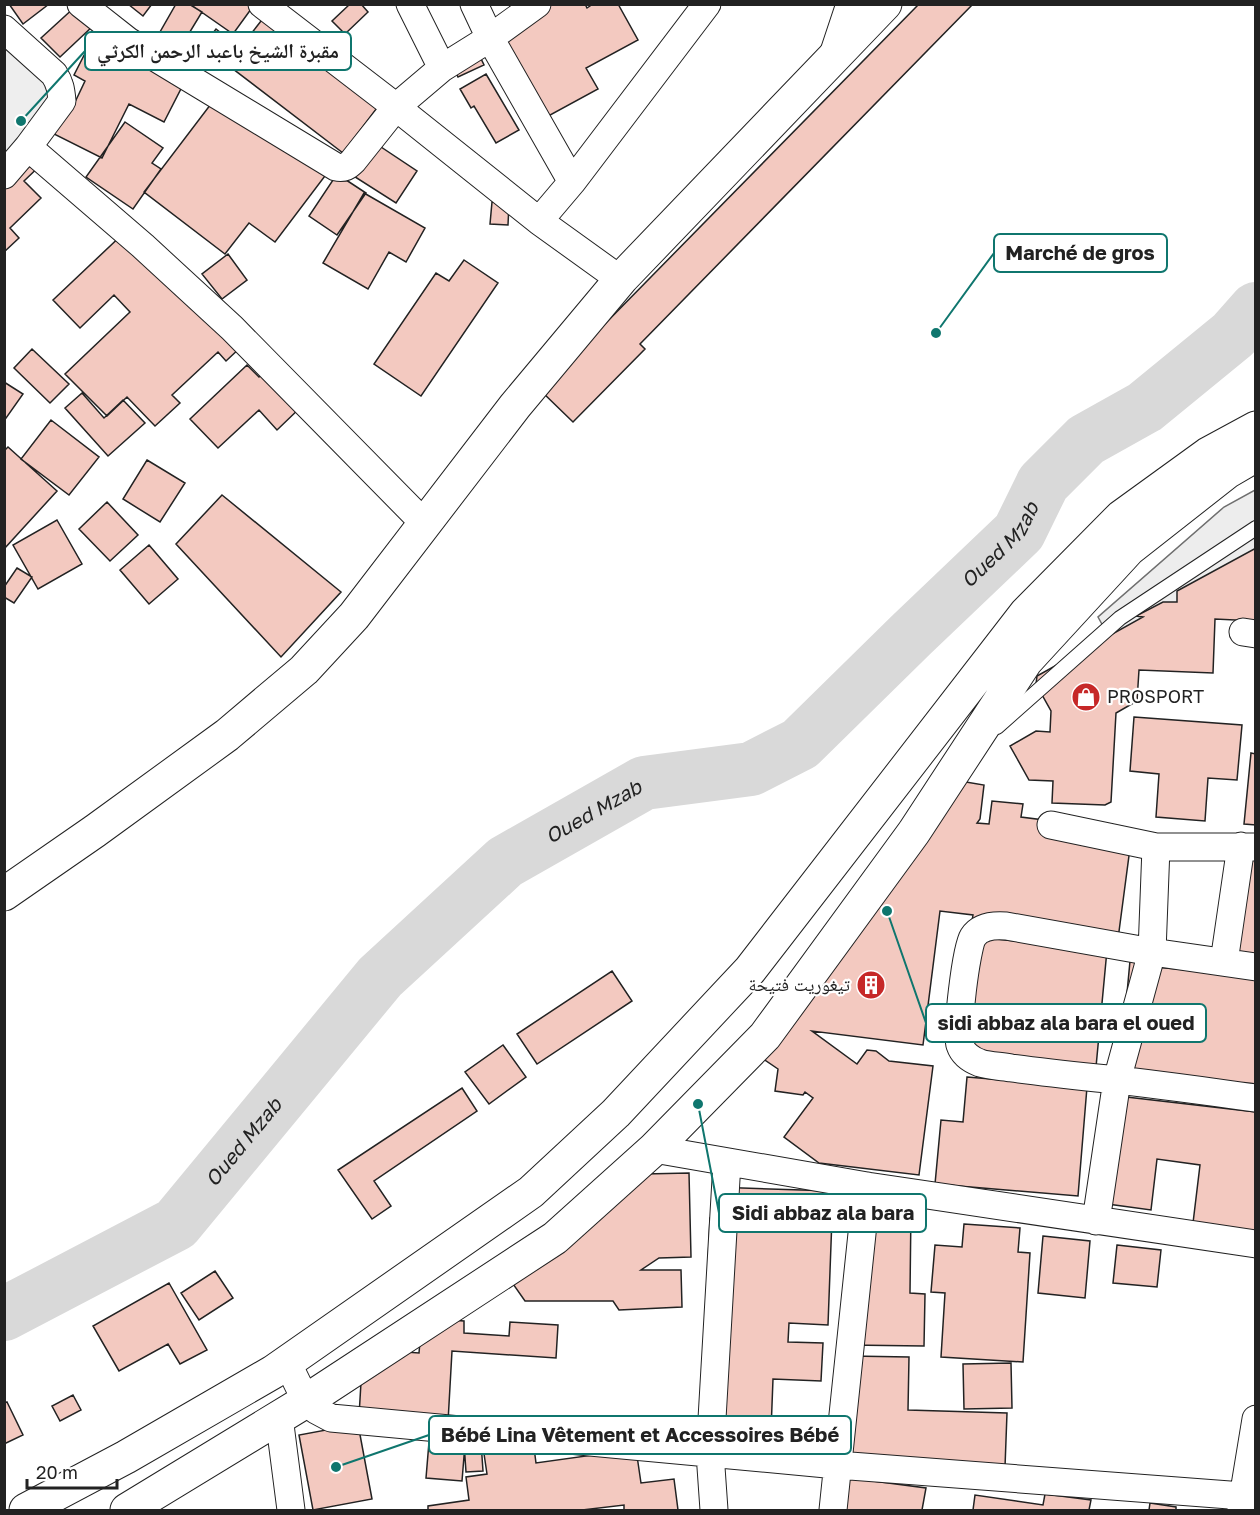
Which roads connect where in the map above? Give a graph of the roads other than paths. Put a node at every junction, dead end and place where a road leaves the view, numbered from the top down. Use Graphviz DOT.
graph roads {
  1 [pos="81,4"];
  2 [pos="262,4"];
  3 [pos="410,4"];
  4 [pos="474,4"];
  5 [pos="537,4"];
  6 [pos="707,4"];
  7 [pos="850,4"];
  8 [pos="885,4"];
  9 [pos="4,29"];
  10 [pos="490,38"];
  11 [pos="832,59"];
  12 [pos="442,68"];
  13 [pos="396,107"];
  14 [pos="28,147"];
  15 [pos="4,175"];
  16 [pos="573,182"];
  17 [pos="539,221"];
  18 [pos="621,280"];
  19 [pos="1256,428"];
  20 [pos="1256,455"];
  21 [pos="425,524"];
  22 [pos="1256,528"];
  23 [pos="964,757"];
  24 [pos="1051,825"];
  25 [pos="1156,847"];
  26 [pos="1248,847"];
  27 [pos="4,894"];
  28 [pos="1152,952"];
  29 [pos="1224,962"];
  30 [pos="1256,967"];
  31 [pos="1117,1080"];
  32 [pos="1256,1098"];
  33 [pos="654,1149"];
  34 [pos="728,1162"];
  35 [pos="867,1186"];
  36 [pos="1096,1221"];
  37 [pos="1256,1244"];
  38 [pos="287,1362"];
  39 [pos="292,1409"];
  40 [pos="1256,1419"];
  41 [pos="710,1453"];
  42 [pos="837,1465"];
  43 [pos="1247,1501"];
  44 [pos="26,1510"];
  45 [pos="127,1510"];
  46 [pos="291,1510"];
  47 [pos="714,1510"];
  48 [pos="833,1510"];
  1 -- 13 [label="street"];
  2 -- 13 [label="street"];
  3 -- 12 [label="street"];
  4 -- 10 [label="street"];
  5 -- 10 [label="street"];
  6 -- 16 [label="street"];
  7 -- 11 [label="street"];
  8 -- 11 [label="main road"];
  9 -- 14 [label="street"];
  10 -- 12 [label="street"];
  10 -- 16 [label="street"];
  11 -- 18 [label="main road"];
  12 -- 13 [label="street"];
  13 -- 17 [label="street"];
  14 -- 15 [label="street"];
  14 -- 21 [label="street"];
  16 -- 17 [label="street"];
  17 -- 18 [label="street"];
  18 -- 21 [label="main road"];
  19 -- 38 [label="main road"];
  20 -- 23 [label="main road"];
  21 -- 27 [label="main road"];
  22 -- 23 [label="lane"];
  23 -- 33 [label="main road"];
  24 -- 25 [label="street"];
  25 -- 26 [label="street"];
  25 -- 28 [label="street"];
  26 -- 29 [label="street"];
  28 -- 29 [label="street"];
  28 -- 31 [label="street"];
  28 -- 31 [label="street"];
  29 -- 30 [label="street"];
  31 -- 32 [label="street"];
  31 -- 36 [label="street"];
  33 -- 34 [label="street"];
  33 -- 39 [label="main road"];
  34 -- 35 [label="street"];
  34 -- 41 [label="street"];
  35 -- 36 [label="street"];
  35 -- 42 [label="street"];
  36 -- 37 [label="street"];
  38 -- 39 [label="street"];
  38 -- 44 [label="main road"];
  39 -- 41 [label="street"];
  39 -- 45 [label="main road"];
  39 -- 46 [label="street"];
  40 -- 43 [label="street"];
  41 -- 42 [label="street"];
  41 -- 47 [label="street"];
  42 -- 43 [label="street"];
  42 -- 48 [label="street"];
}
